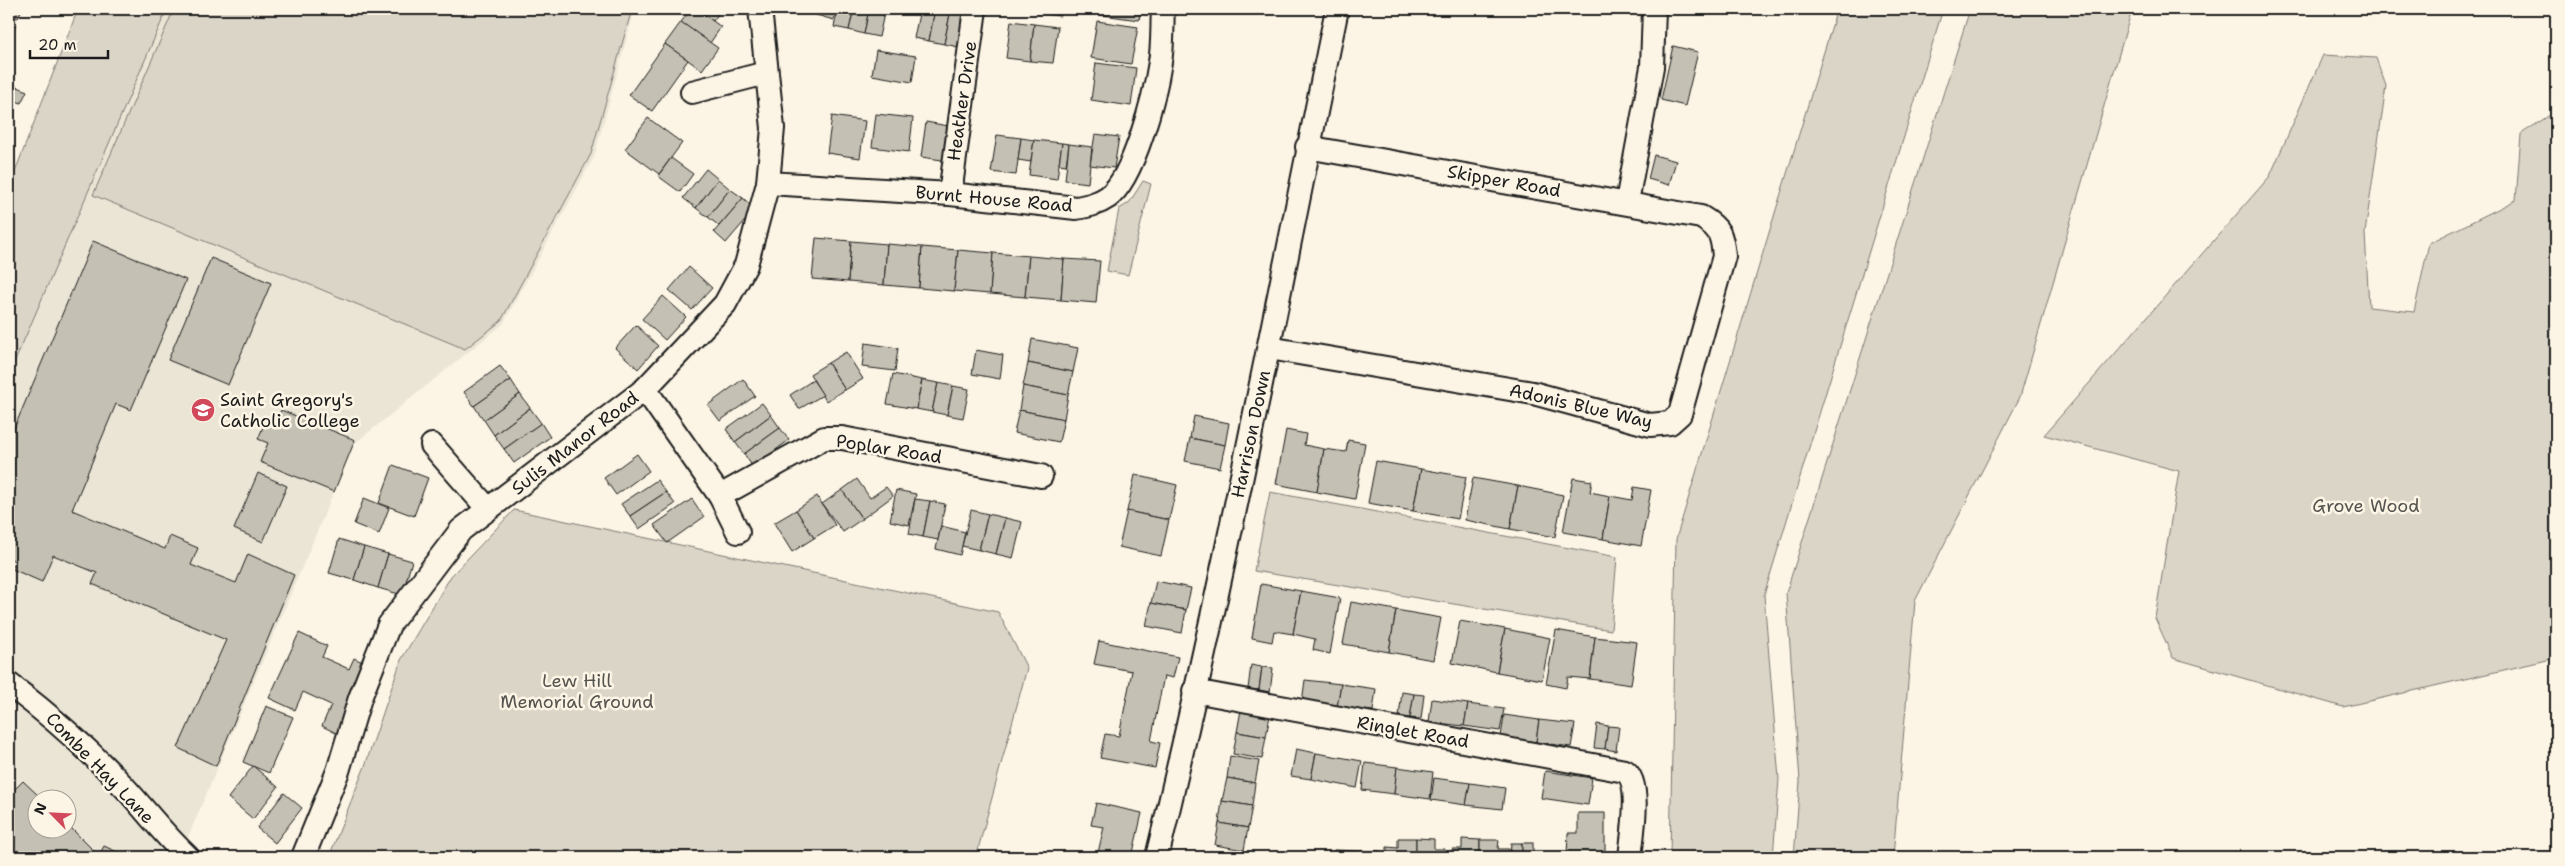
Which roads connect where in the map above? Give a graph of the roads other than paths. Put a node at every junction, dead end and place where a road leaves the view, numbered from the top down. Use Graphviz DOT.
graph roads {
  1 [pos="760,9"];
  2 [pos="975,9"];
  3 [pos="1162,9"];
  4 [pos="1337,9"];
  5 [pos="1654,9"];
  6 [pos="766,73"];
  7 [pos="692,92"];
  8 [pos="1307,147"];
  9 [pos="768,183"];
  10 [pos="950,194"];
  11 [pos="1627,202"];
  12 [pos="1701,217"];
  13 [pos="1269,348"];
  14 [pos="645,389"];
  15 [pos="432,445"];
  16 [pos="1041,476"];
  17 [pos="720,496"];
  18 [pos="488,509"];
  19 [pos="738,532"];
  20 [pos="9,684"];
  21 [pos="1194,691"];
  22 [pos="188,857"];
  23 [pos="302,857"];
  24 [pos="1156,857"];
  25 [pos="1630,857"];
  1 -- 6 [label="street, Sulis Manor Road"];
  2 -- 10 [label="street, Heather Drive"];
  3 -- 10 [label="street, Burnt House Road"];
  4 -- 8 [label="street, Harrison Down"];
  5 -- 11 [label="street"];
  6 -- 7 [label="street"];
  6 -- 9 [label="street, Sulis Manor Road"];
  8 -- 11 [label="street, Skipper Road"];
  8 -- 13 [label="street, Harrison Down"];
  9 -- 10 [label="street, Burnt House Road"];
  9 -- 14 [label="street, Sulis Manor Road"];
  11 -- 12 [label="street, Skipper Road"];
  12 -- 13 [label="street, Adonis Blue Way"];
  13 -- 21 [label="street, Harrison Down"];
  14 -- 17 [label="street"];
  14 -- 18 [label="street, Sulis Manor Road"];
  15 -- 18 [label="street"];
  16 -- 17 [label="street, Poplar Road"];
  17 -- 19 [label="street"];
  18 -- 23 [label="street, Sulis Manor Road"];
  20 -- 22 [label="street, Combe Hay Lane"];
  21 -- 24 [label="street, Harrison Down"];
  21 -- 25 [label="street, Ringlet Road"];
}
